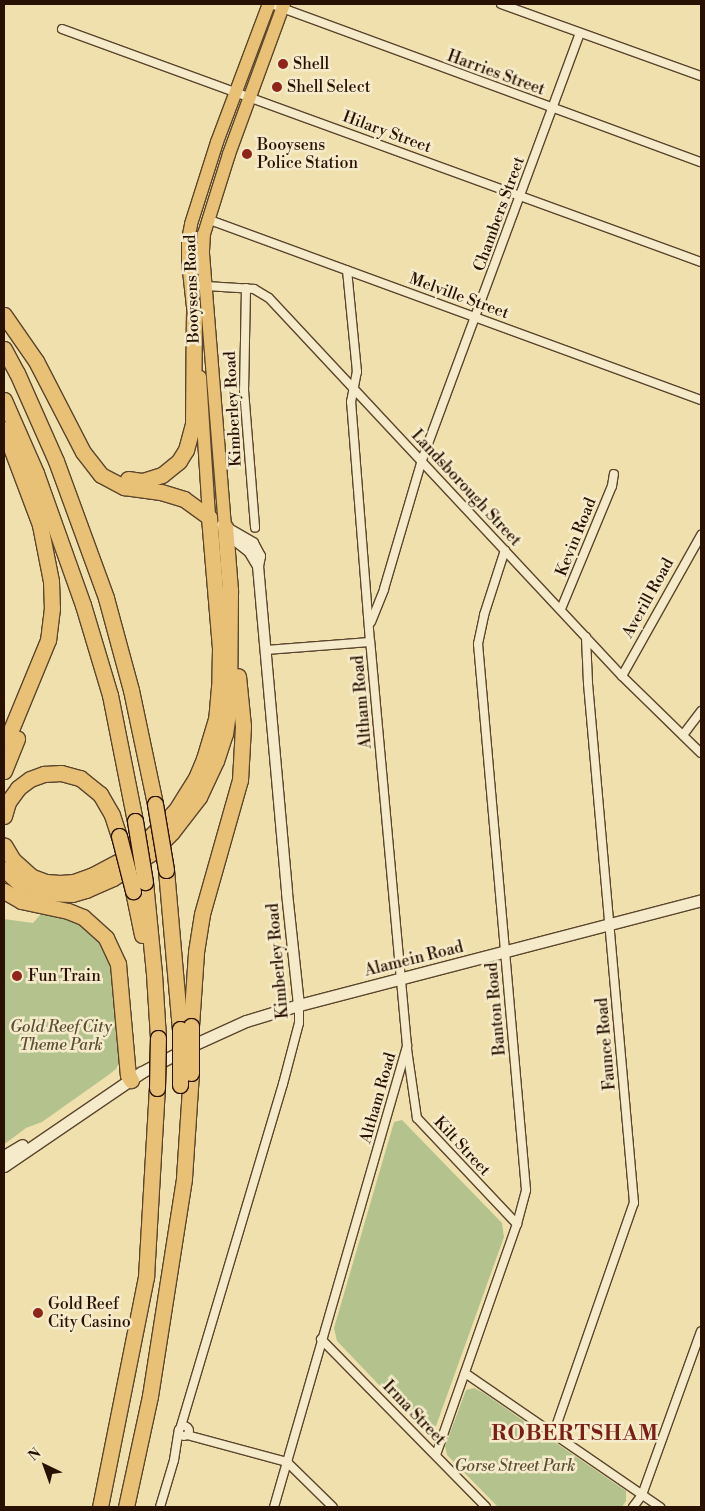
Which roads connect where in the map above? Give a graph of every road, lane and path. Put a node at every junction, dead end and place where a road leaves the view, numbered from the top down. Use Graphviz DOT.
graph roads {
  1 [pos="501,4"];
  2 [pos="276,5"];
  3 [pos="62,29"];
  4 [pos="580,33"];
  5 [pos="701,76"];
  6 [pos="236,92"];
  7 [pos="250,97"];
  8 [pos="553,109"];
  9 [pos="701,162"];
  10 [pos="520,196"];
  11 [pos="207,219"];
  12 [pos="701,262"];
  13 [pos="347,270"];
  14 [pos="190,285"];
  15 [pos="206,285"];
  16 [pos="246,288"];
  17 [pos="4,315"];
  18 [pos="194,317"];
  19 [pos="476,317"];
  20 [pos="4,349"];
  21 [pos="352,388"];
  22 [pos="4,400"];
  23 [pos="701,400"];
  24 [pos="4,429"];
  25 [pos="80,443"];
  26 [pos="422,460"];
  27 [pos="614,474"];
  28 [pos="209,517"];
  29 [pos="255,528"];
  30 [pos="225,530"];
  31 [pos="701,536"];
  32 [pos="505,550"];
  33 [pos="230,590"];
  34 [pos="561,609"];
  35 [pos="370,624"];
  36 [pos="586,637"];
  37 [pos="48,640"];
  38 [pos="370,642"];
  39 [pos="266,650"];
  40 [pos="622,676"];
  41 [pos="701,711"];
  42 [pos="683,735"];
  43 [pos="4,747"];
  44 [pos="701,752"];
  45 [pos="4,771"];
  46 [pos="4,816"];
  47 [pos="4,846"];
  48 [pos="4,869"];
  49 [pos="139,887"];
  50 [pos="4,891"];
  51 [pos="701,900"];
  52 [pos="610,923"];
  53 [pos="505,953"];
  54 [pos="402,979"];
  55 [pos="299,1005"];
  56 [pos="185,1027"];
  57 [pos="407,1046"];
  58 [pos="134,1076"];
  59 [pos="4,1156"];
  60 [pos="4,1166"];
  61 [pos="177,1218"];
  62 [pos="517,1224"];
  63 [pos="701,1332"];
  64 [pos="321,1339"];
  65 [pos="465,1373"];
  66 [pos="185,1430"];
  67 [pos="553,1435"];
  68 [pos="436,1455"];
  69 [pos="287,1462"];
  70 [pos="642,1495"];
  71 [pos="100,1507"];
  72 [pos="126,1507"];
  73 [pos="160,1507"];
  74 [pos="274,1507"];
  75 [pos="333,1507"];
  76 [pos="486,1507"];
  77 [pos="633,1507"];
  78 [pos="660,1507"];
  1 -- 4 [label="street"];
  2 -- 6 [label="main road, Booysens Road"];
  2 -- 7 [label="main road, Booysens Road"];
  2 -- 8 [label="street, Harries Street"];
  3 -- 6 [label="street, Hilary Street"];
  4 -- 5 [label="street"];
  4 -- 8 [label="street, Chambers Street"];
  6 -- 7 [label="street, Hilary Street"];
  6 -- 14 [label="main road, Booysens Road"];
  7 -- 10 [label="street, Hilary Street"];
  7 -- 11 [label="main road, Booysens Road"];
  8 -- 9 [label="street, Harries Street"];
  8 -- 10 [label="street, Chambers Street"];
  10 -- 12 [label="street, Hilary Street"];
  10 -- 19 [label="street, Chambers Street"];
  11 -- 13 [label="street, Melville Street"];
  11 -- 15 [label="main road, Booysens Road"];
  13 -- 19 [label="street, Melville Street"];
  13 -- 21 [label="street, Altham Road"];
  14 -- 15 [label="street, Landsborough Street"];
  14 -- 18 [label="main road, Booysens Road"];
  15 -- 16 [label="street, Landsborough Street"];
  15 -- 30 [label="main road, Booysens Road"];
  16 -- 21 [label="street, Landsborough Street"];
  16 -- 29 [label="street, Kimberley Road"];
  17 -- 25 [label="highway"];
  18 -- 25 [label="highway"];
  18 -- 28 [label="main road, Booysens Road"];
  19 -- 23 [label="street, Melville Street"];
  19 -- 26 [label="street, Chambers Street"];
  20 -- 56 [label="highway, bridge"];
  21 -- 26 [label="street, Landsborough Street"];
  21 -- 35 [label="street, Altham Road"];
  22 -- 49 [label="highway, bridge"];
  24 -- 37 [label="highway"];
  25 -- 28 [label="highway"];
  26 -- 32 [label="street, Landsborough Street"];
  26 -- 35 [label="street, Altham Road"];
  27 -- 34 [label="street, Kevin Road"];
  28 -- 30 [label="street, Kimberley Road"];
  28 -- 47 [label="highway"];
  30 -- 33 [label="highway"];
  30 -- 39 [label="street, Kimberley Road"];
  31 -- 40 [label="street, Averill Road"];
  32 -- 34 [label="street, Landsborough Street"];
  32 -- 53 [label="street, Banton Road"];
  33 -- 48 [label="highway"];
  33 -- 56 [label="highway"];
  34 -- 36 [label="street, Landsborough Street"];
  35 -- 38 [label="street, Altham Road"];
  36 -- 40 [label="street, Landsborough Street"];
  36 -- 52 [label="street, Faunce Road"];
  37 -- 43 [label="highway"];
  37 -- 45 [label="highway"];
  38 -- 39 [label="street"];
  38 -- 54 [label="street, Altham Road"];
  39 -- 55 [label="street, Kimberley Road"];
  40 -- 42 [label="street, Landsborough Street"];
  41 -- 42 [label="street"];
  42 -- 44 [label="street, Landsborough Street"];
  46 -- 49 [label="highway, bridge"];
  49 -- 71 [label="highway, bridge"];
  50 -- 58 [label="highway"];
  51 -- 52 [label="main road, Alamein Road"];
  52 -- 53 [label="main road, Alamein Road"];
  52 -- 67 [label="street, Faunce Road"];
  53 -- 54 [label="main road, Alamein Road"];
  53 -- 62 [label="street, Banton Road"];
  54 -- 55 [label="main road, Alamein Road"];
  54 -- 57 [label="street, Altham Road"];
  55 -- 58 [label="main road, Alamein Road"];
  55 -- 66 [label="street, Kimberley Road"];
  56 -- 61 [label="highway, bridge"];
  56 -- 61 [label="highway, bridge"];
  57 -- 62 [label="street, Kilt Street"];
  57 -- 64 [label="street, Altham Road"];
  58 -- 59 [label="main road"];
  58 -- 60 [label="main road"];
  61 -- 72 [label="highway"];
  62 -- 65 [label="street, Banton Road"];
  63 -- 70 [label="street"];
  64 -- 68 [label="street, Irma Street"];
  64 -- 69 [label="street, Altham Road"];
  65 -- 67 [label="street"];
  65 -- 68 [label="street, Banton Road"];
  66 -- 69 [label="street"];
  66 -- 73 [label="street, Kimberley Road"];
  67 -- 70 [label="street"];
  68 -- 76 [label="street, Irma Street"];
  69 -- 74 [label="street, Altham Road"];
  69 -- 75 [label="street"];
  70 -- 77 [label="street"];
  70 -- 78 [label="street"];
}
